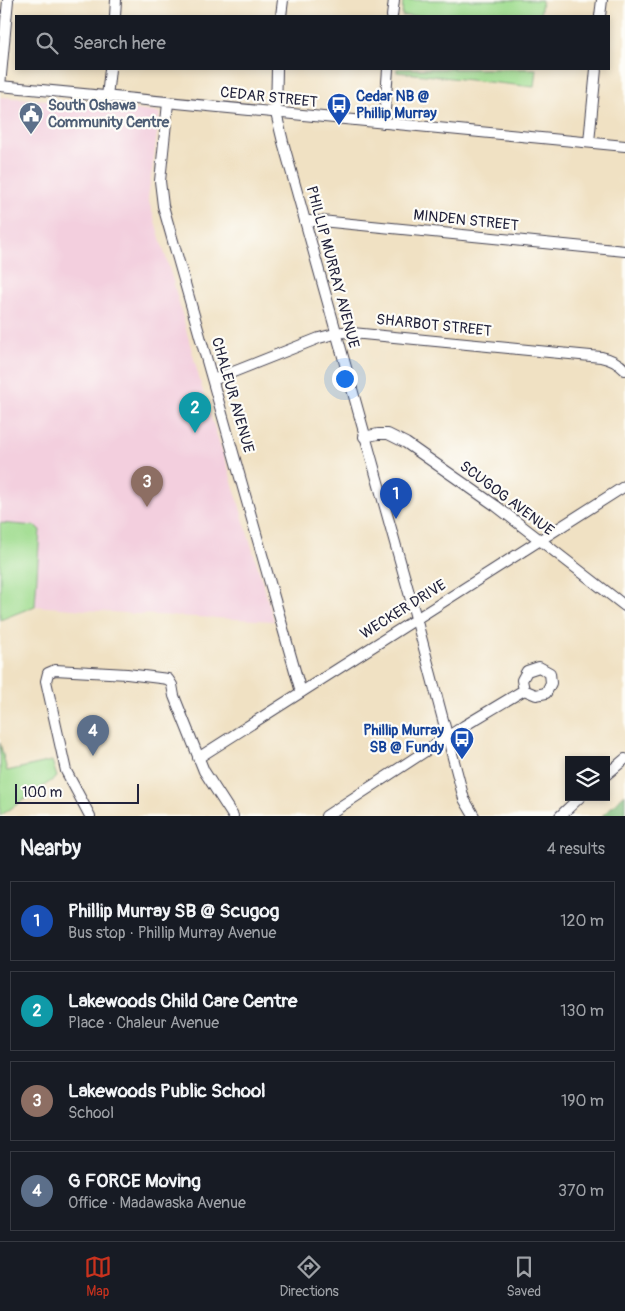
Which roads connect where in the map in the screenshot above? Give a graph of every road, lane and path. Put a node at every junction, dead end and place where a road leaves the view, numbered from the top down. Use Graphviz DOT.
graph roads {
  1 [pos="8,0"];
  2 [pos="116,0"];
  3 [pos="283,0"];
  4 [pos="394,0"];
  5 [pos="602,0"];
  6 [pos="115,15"];
  7 [pos="281,15"];
  8 [pos="392,15"];
  9 [pos="600,15"];
  10 [pos="110,70"];
  11 [pos="277,70"];
  12 [pos="388,70"];
  13 [pos="596,70"];
  14 [pos="0,86"];
  15 [pos="107,97"];
  16 [pos="168,103"];
  17 [pos="276,113"];
  18 [pos="384,123"];
  19 [pos="589,142"];
  20 [pos="625,146"];
  21 [pos="305,221"];
  22 [pos="625,251"];
  23 [pos="335,334"];
  24 [pos="625,370"];
  25 [pos="213,380"];
  26 [pos="364,437"];
  27 [pos="625,486"];
  28 [pos="539,541"];
  29 [pos="625,606"];
  30 [pos="416,618"];
  31 [pos="524,690"];
  32 [pos="301,692"];
  33 [pos="447,737"];
  34 [pos="198,758"];
  35 [pos="625,759"];
  36 [pos="610,772"];
  37 [pos="576,801"];
  38 [pos="341,806"];
  39 [pos="90,816"];
  40 [pos="233,816"];
  41 [pos="326,816"];
  42 [pos="347,816"];
  43 [pos="474,816"];
  44 [pos="560,816"];
  1 -- 14 [label="street"];
  2 -- 6 [label="street"];
  3 -- 7 [label="street"];
  4 -- 8 [label="street"];
  5 -- 9 [label="street"];
  10 -- 15 [label="street"];
  11 -- 17 [label="street, PHILLIP MURRAY AVENUE"];
  12 -- 18 [label="street"];
  13 -- 19 [label="street"];
  14 -- 15 [label="street, CEDAR STREET"];
  15 -- 16 [label="street, CEDAR STREET"];
  16 -- 17 [label="street, CEDAR STREET"];
  16 -- 25 [label="street, CHALEUR AVENUE"];
  17 -- 18 [label="street, CEDAR STREET"];
  17 -- 21 [label="street, PHILLIP MURRAY AVENUE"];
  18 -- 19 [label="street, CEDAR STREET"];
  19 -- 20 [label="street, CEDAR STREET"];
  21 -- 22 [label="street, MINDEN STREET"];
  21 -- 23 [label="street, PHILLIP MURRAY AVENUE"];
  23 -- 24 [label="street, SHARBOT STREET"];
  23 -- 25 [label="street, SHARBOT STREET"];
  23 -- 26 [label="street, PHILLIP MURRAY AVENUE"];
  25 -- 32 [label="street, CHALEUR AVENUE"];
  26 -- 28 [label="street, SCUGOG AVENUE"];
  26 -- 30 [label="street, PHILLIP MURRAY AVENUE"];
  27 -- 28 [label="street, WECKER DRIVE"];
  28 -- 29 [label="street, SCUGOG AVENUE"];
  28 -- 30 [label="street, WECKER DRIVE"];
  30 -- 32 [label="street, WECKER DRIVE"];
  30 -- 33 [label="street, PHILLIP MURRAY AVENUE"];
  31 -- 33 [label="street"];
  32 -- 34 [label="street, WECKER DRIVE"];
  33 -- 38 [label="street"];
  33 -- 43 [label="street, PHILLIP MURRAY AVENUE"];
  34 -- 39 [label="street"];
  34 -- 40 [label="street"];
  35 -- 36 [label="street"];
  37 -- 44 [label="street"];
  38 -- 41 [label="street"];
  38 -- 42 [label="street"];
}
